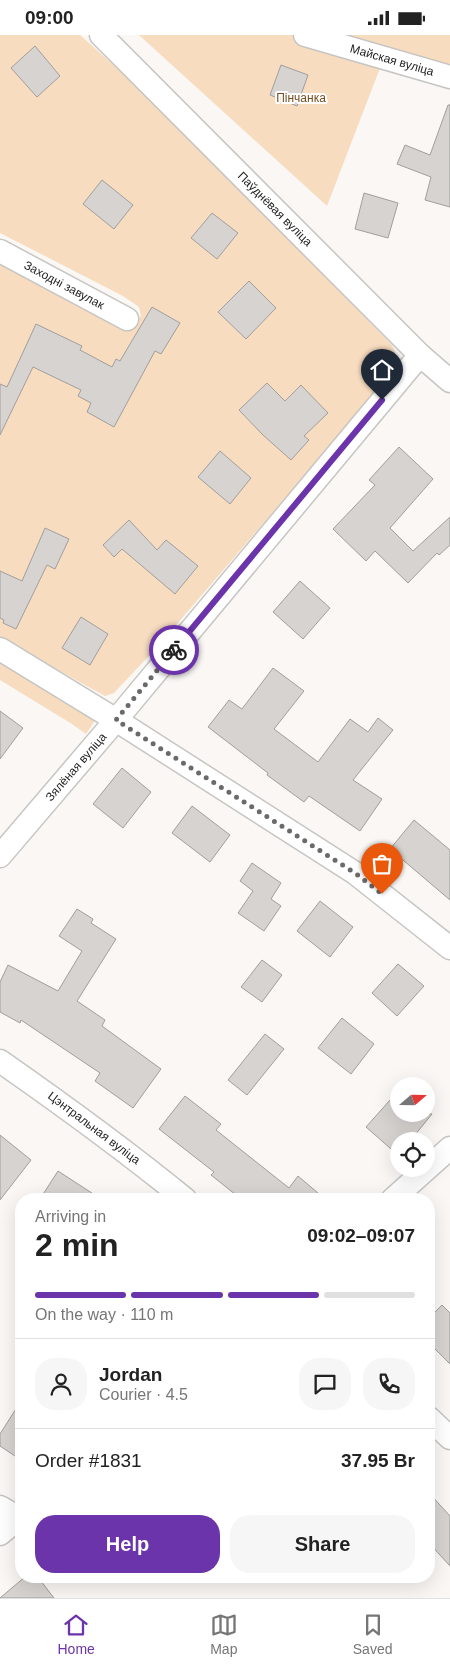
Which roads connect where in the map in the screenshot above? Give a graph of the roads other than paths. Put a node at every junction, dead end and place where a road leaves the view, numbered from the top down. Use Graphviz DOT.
graph roads {
  1 [pos="101,35"];
  2 [pos="305,35"];
  3 [pos="450,77"];
  4 [pos="0,251"];
  5 [pos="127,319"];
  6 [pos="420,355"];
  7 [pos="450,381"];
  8 [pos="0,649"];
  9 [pos="116,720"];
  10 [pos="0,856"];
  11 [pos="450,948"];
  12 [pos="0,1061"];
  13 [pos="450,1148"];
  14 [pos="177,1193"];
  15 [pos="400,1193"];
  16 [pos="435,1424"];
  17 [pos="450,1438"];
  18 [pos="13,1514"];
  19 [pos="0,1534"];
  1 -- 6 [label="street, Паўднёвая вуліца"];
  2 -- 3 [label="street, Майская вуліца"];
  4 -- 5 [label="street, Заходні завулак"];
  6 -- 7 [label="street, Паўднёвая вуліца"];
  6 -- 9 [label="street, Зялёная вуліца"];
  8 -- 9 [label="street"];
  9 -- 10 [label="street, Зялёная вуліца"];
  9 -- 11 [label="street"];
  12 -- 14 [label="street, Цэнтральная вуліца"];
  13 -- 15 [label="street"];
  16 -- 17 [label="street"];
  18 -- 19 [label="street"];
}
